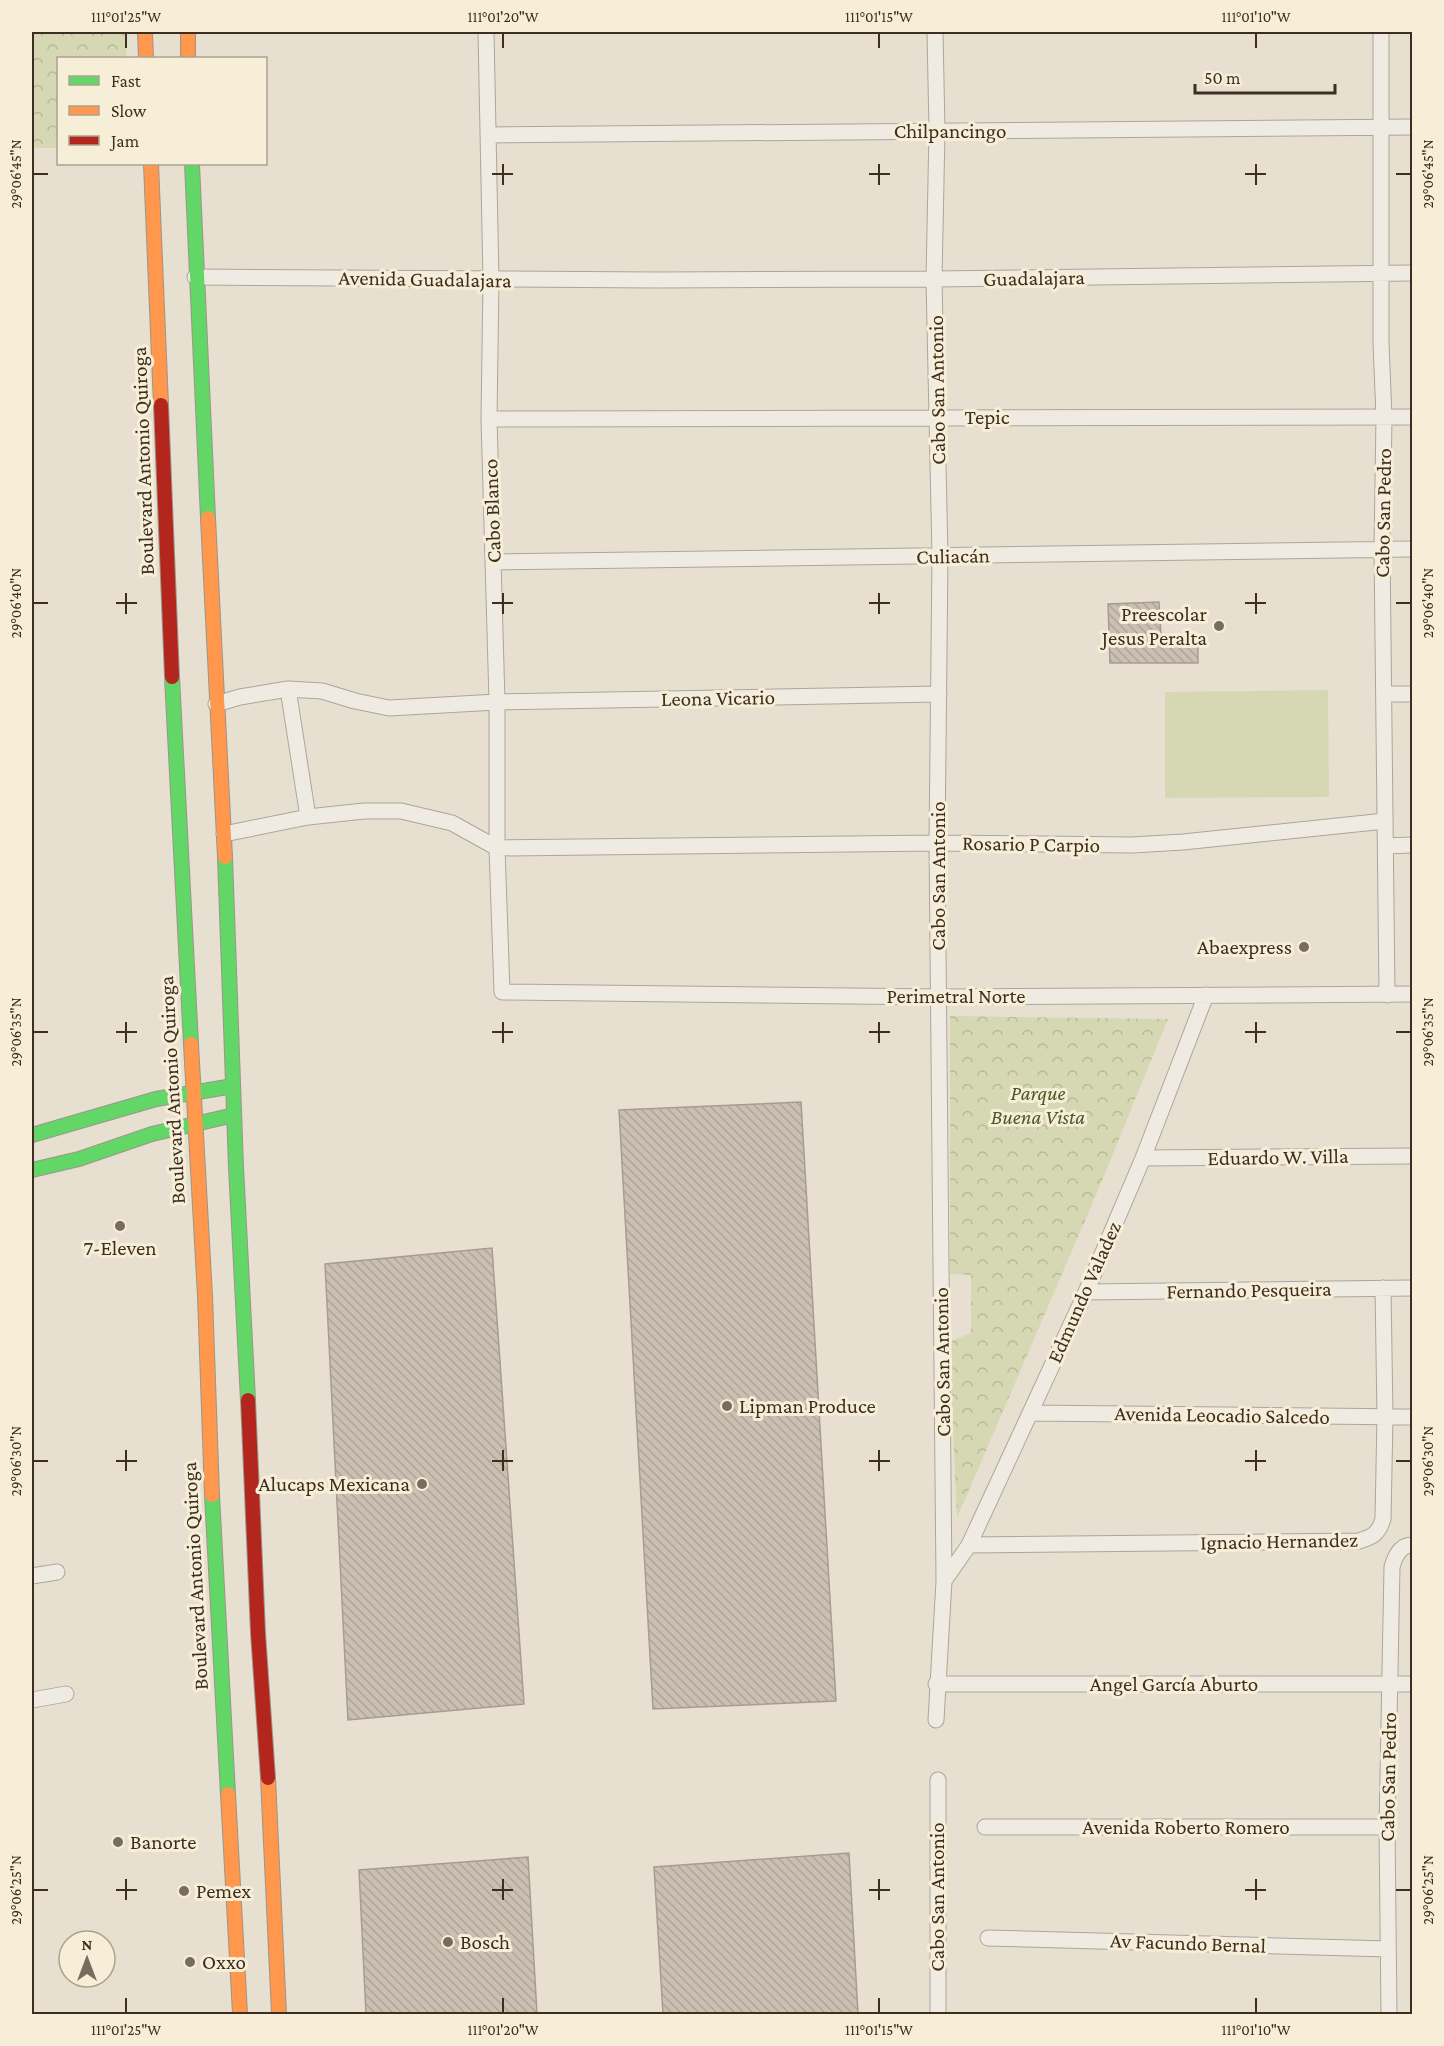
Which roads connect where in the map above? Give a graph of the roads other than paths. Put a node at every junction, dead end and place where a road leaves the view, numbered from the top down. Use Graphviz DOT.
graph roads {
  1 [pos="145,32"];
  2 [pos="188,32"];
  3 [pos="486,32"];
  4 [pos="935,32"];
  5 [pos="1381,32"];
  6 [pos="146,57"];
  7 [pos="188,57"];
  8 [pos="1381,127"];
  9 [pos="1413,127"];
  10 [pos="937,131"];
  11 [pos="488,135"];
  12 [pos="151,165"];
  13 [pos="192,165"];
  14 [pos="1381,273"];
  15 [pos="1413,273"];
  16 [pos="195,277"];
  17 [pos="934,279"];
  18 [pos="491,280"];
  19 [pos="656,280"];
  20 [pos="939,417"];
  21 [pos="1384,417"];
  22 [pos="1413,417"];
  23 [pos="489,419"];
  24 [pos="1382,549"];
  25 [pos="1413,549"];
  26 [pos="940,556"];
  27 [pos="494,562"];
  28 [pos="288,689"];
  29 [pos="939,694"];
  30 [pos="1384,694"];
  31 [pos="1413,694"];
  32 [pos="497,702"];
  33 [pos="216,704"];
  34 [pos="308,817"];
  35 [pos="1385,821"];
  36 [pos="224,834"];
  37 [pos="937,843"];
  38 [pos="1413,845"];
  39 [pos="1386,846"];
  40 [pos="497,848"];
  41 [pos="502,990"];
  42 [pos="1413,994"];
  43 [pos="1206,995"];
  44 [pos="1387,995"];
  45 [pos="940,997"];
  46 [pos="233,1086"];
  47 [pos="193,1091"];
  48 [pos="234,1115"];
  49 [pos="196,1123"];
  50 [pos="32,1135"];
  51 [pos="1413,1156"];
  52 [pos="1143,1158"];
  53 [pos="32,1170"];
  54 [pos="1383,1288"];
  55 [pos="1413,1288"];
  56 [pos="1086,1292"];
  57 [pos="1031,1413"];
  58 [pos="1385,1417"];
  59 [pos="1413,1417"];
  60 [pos="969,1545"];
  61 [pos="1410,1545"];
  62 [pos="57,1572"];
  63 [pos="32,1576"];
  64 [pos="944,1581"];
  65 [pos="936,1684"];
  66 [pos="1389,1684"];
  67 [pos="1413,1684"];
  68 [pos="66,1694"];
  69 [pos="32,1700"];
  70 [pos="936,1720"];
  71 [pos="938,1780"];
  72 [pos="985,1827"];
  73 [pos="1387,1827"];
  74 [pos="988,1938"];
  75 [pos="1388,1949"];
  76 [pos="240,2014"];
  77 [pos="279,2014"];
  78 [pos="938,2014"];
  79 [pos="1389,2014"];
  1 -- 6 [label="main road"];
  2 -- 7 [label="main road"];
  3 -- 11 [label="street, Cabo Blanco"];
  4 -- 10 [label="street, Cabo San Antonio"];
  5 -- 8 [label="street, Cabo San Pedro"];
  8 -- 9 [label="street, Chilpancingo"];
  8 -- 10 [label="street, Chilpancingo"];
  8 -- 14 [label="street, Cabo San Pedro"];
  10 -- 11 [label="street, Chilpancingo"];
  10 -- 17 [label="street, Cabo San Antonio"];
  11 -- 18 [label="street, Cabo Blanco"];
  12 -- 47 [label="main road, Boulevard Antonio Quiroga"];
  13 -- 16 [label="main road"];
  14 -- 15 [label="street, Guadalajara"];
  14 -- 17 [label="street, Guadalajara"];
  14 -- 21 [label="street, Cabo San Pedro"];
  16 -- 18 [label="street, Avenida Guadalajara"];
  16 -- 33 [label="main road"];
  17 -- 19 [label="street, Guadalajara"];
  17 -- 20 [label="street, Cabo San Antonio"];
  18 -- 19 [label="street, Avenida Guadalajara"];
  18 -- 23 [label="street, Cabo Blanco"];
  20 -- 21 [label="street, Tepic"];
  20 -- 23 [label="street, Tepic"];
  20 -- 26 [label="street, Cabo San Antonio"];
  21 -- 22 [label="street, Tepic"];
  21 -- 24 [label="street, Cabo San Pedro"];
  23 -- 27 [label="street, Cabo Blanco"];
  24 -- 25 [label="street, Culiacán"];
  24 -- 26 [label="street, Culiacán"];
  24 -- 30 [label="street, Cabo San Pedro"];
  26 -- 27 [label="street, Culiacán"];
  26 -- 29 [label="street, Cabo San Antonio"];
  27 -- 32 [label="street, Cabo Blanco"];
  28 -- 32 [label="street, Leona Vicario"];
  28 -- 33 [label="street, Leona Vicario"];
  28 -- 34 [label="street"];
  29 -- 32 [label="street, Leona Vicario"];
  29 -- 37 [label="street, Cabo San Antonio"];
  30 -- 31 [label="street"];
  30 -- 35 [label="street, Cabo San Pedro"];
  32 -- 40 [label="street, Cabo Blanco"];
  33 -- 36 [label="main road"];
  34 -- 36 [label="street"];
  34 -- 40 [label="street"];
  35 -- 37 [label="street, Rosario P Carpio"];
  35 -- 39 [label="street, Cabo San Pedro"];
  36 -- 46 [label="main road"];
  37 -- 40 [label="street, Rosario P Carpio"];
  37 -- 45 [label="street, Cabo San Antonio"];
  38 -- 39 [label="street"];
  39 -- 44 [label="street, Cabo San Pedro"];
  40 -- 41 [label="street, Cabo Blanco"];
  41 -- 45 [label="street, Perimetral Norte"];
  42 -- 44 [label="street, Perimetral Norte"];
  43 -- 44 [label="street, Perimetral Norte"];
  43 -- 45 [label="street, Perimetral Norte"];
  43 -- 52 [label="street, Edmundo Valadez"];
  45 -- 64 [label="street, Cabo San Antonio"];
  46 -- 47 [label="main road"];
  46 -- 48 [label="main road"];
  47 -- 49 [label="main road, Boulevard Antonio Quiroga"];
  47 -- 50 [label="main road"];
  48 -- 49 [label="main road"];
  48 -- 77 [label="main road"];
  49 -- 53 [label="main road"];
  49 -- 76 [label="main road, Boulevard Antonio Quiroga"];
  51 -- 52 [label="street, Eduardo W. Villa"];
  52 -- 56 [label="street, Edmundo Valadez"];
  54 -- 55 [label="street, Fernando Pesqueira"];
  54 -- 56 [label="street, Fernando Pesqueira"];
  54 -- 58 [label="street, Ignacio Hernandez"];
  56 -- 57 [label="street, Edmundo Valadez"];
  57 -- 58 [label="street, Avenida Leocadio Salcedo"];
  57 -- 60 [label="street, Edmundo Valadez"];
  58 -- 59 [label="street, Avenida Leocadio Salcedo"];
  58 -- 60 [label="street, Ignacio Hernandez"];
  60 -- 64 [label="street, Edmundo Valadez"];
  61 -- 66 [label="street, Cabo San Pedro"];
  62 -- 63 [label="street"];
  64 -- 65 [label="street, Cabo San Antonio"];
  65 -- 66 [label="street, Angel García Aburto"];
  65 -- 70 [label="street, Cabo San Antonio"];
  66 -- 67 [label="street, Angel García Aburto"];
  66 -- 73 [label="street, Cabo San Pedro"];
  68 -- 69 [label="street"];
  71 -- 78 [label="street, Cabo San Antonio"];
  72 -- 73 [label="street, Avenida Roberto Romero"];
  73 -- 75 [label="street, Cabo San Pedro"];
  74 -- 75 [label="street, Av Facundo Bernal"];
  75 -- 79 [label="street, Cabo San Pedro"];
}
